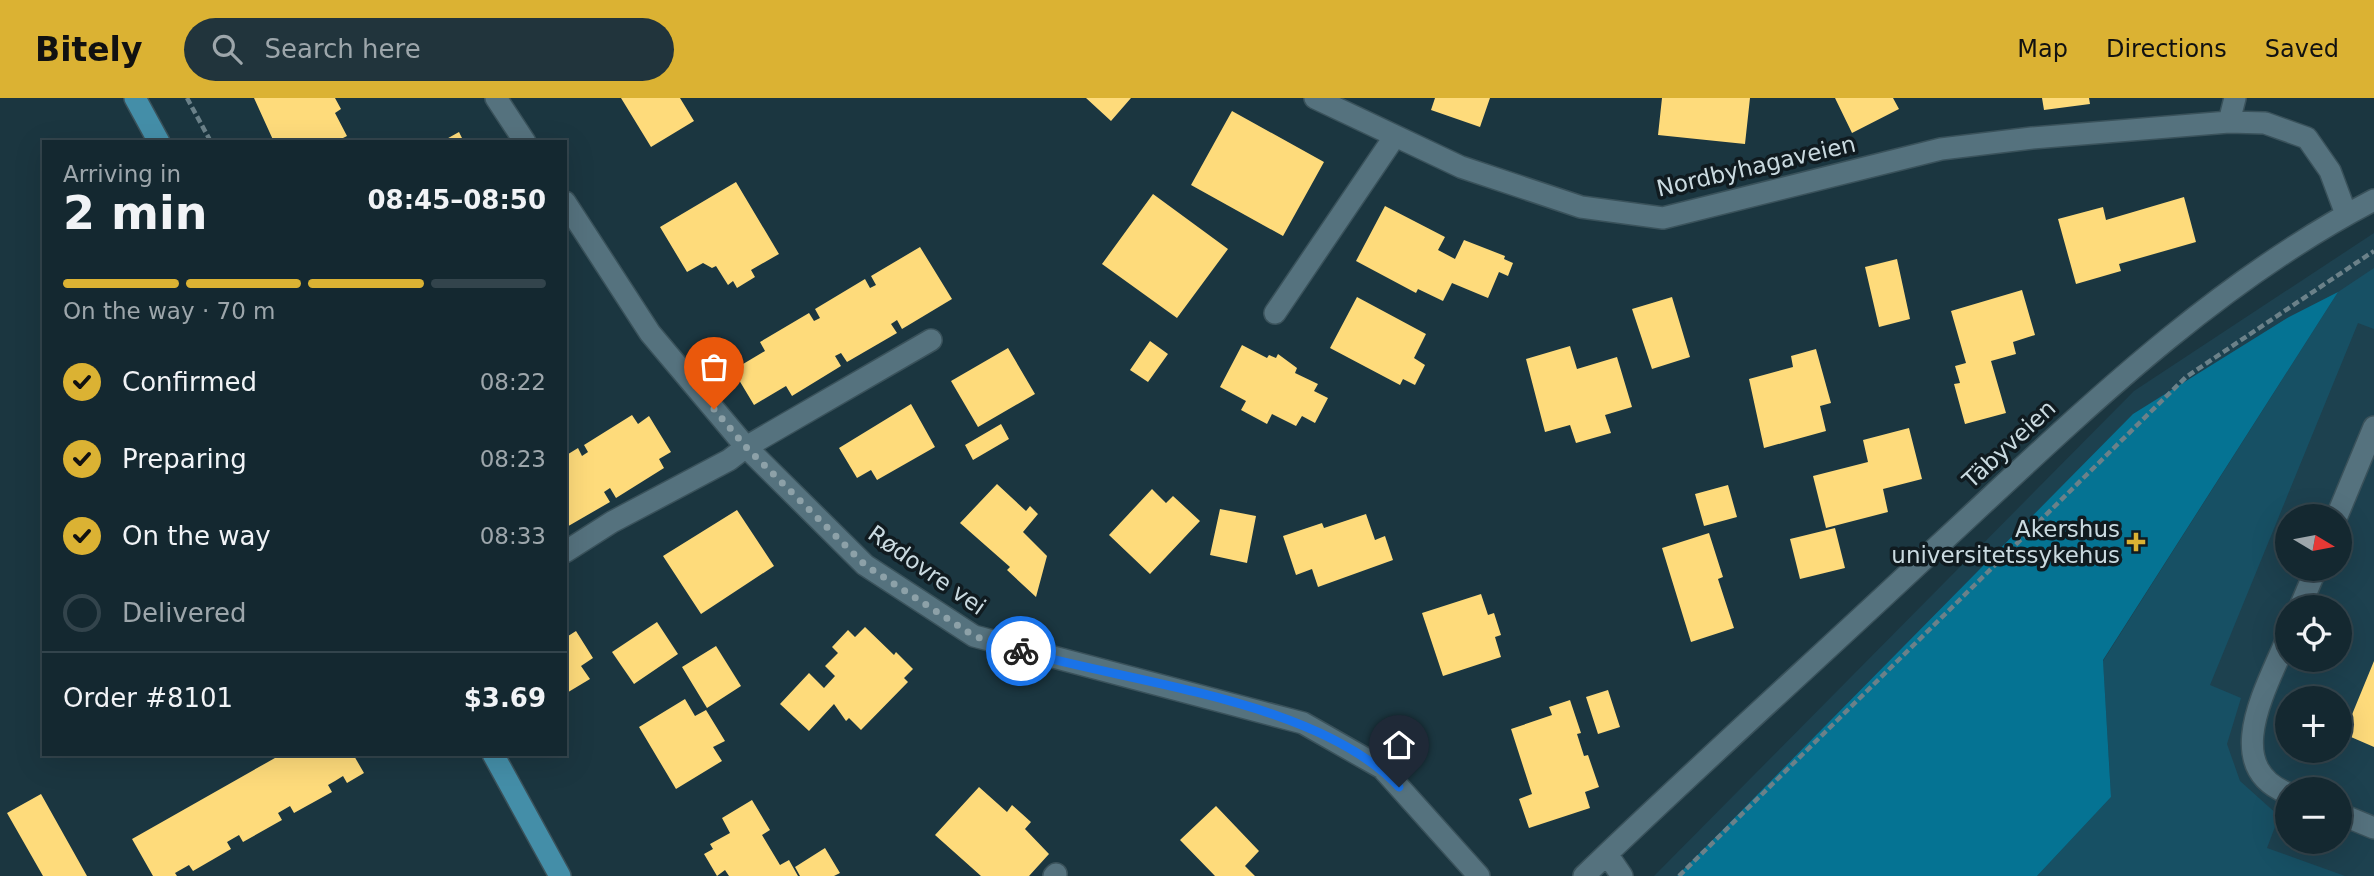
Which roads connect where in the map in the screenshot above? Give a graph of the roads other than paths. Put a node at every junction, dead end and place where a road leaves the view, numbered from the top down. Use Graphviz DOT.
graph roads {
  1 [pos="135,98"];
  2 [pos="496,98"];
  3 [pos="1315,98"];
  4 [pos="2235,98"];
  5 [pos="2229,122"];
  6 [pos="1395,136"];
  7 [pos="158,140"];
  8 [pos="524,140"];
  9 [pos="2374,200"];
  10 [pos="567,205"];
  11 [pos="2346,214"];
  12 [pos="1275,313"];
  13 [pos="931,340"];
  14 [pos="2374,426"];
  15 [pos="746,447"];
  16 [pos="2342,504"];
  17 [pos="567,551"];
  18 [pos="2275,667"];
  19 [pos="494,756"];
  20 [pos="2275,785"];
  21 [pos="2352,819"];
  22 [pos="2374,828"];
  23 [pos="1607,854"];
  24 [pos="560,876"];
  25 [pos="1479,876"];
  26 [pos="1584,876"];
  27 [pos="1622,876"];
  1 -- 7 [label="main road"];
  2 -- 8 [label="street"];
  3 -- 6 [label="street, Nordbyhagaveien"];
  4 -- 5 [label="street"];
  5 -- 6 [label="street, Nordbyhagaveien"];
  5 -- 11 [label="street, Nordbyhagaveien"];
  6 -- 12 [label="street"];
  9 -- 11 [label="street, Täbyveien"];
  10 -- 15 [label="street, Rødovre vei"];
  11 -- 23 [label="street, Täbyveien"];
  13 -- 15 [label="street"];
  14 -- 16 [label="street"];
  15 -- 17 [label="street"];
  15 -- 25 [label="street, Rødovre vei"];
  18 -- 20 [label="street"];
  19 -- 24 [label="main road"];
  21 -- 22 [label="street"];
  23 -- 26 [label="street, Täbyveien"];
  23 -- 27 [label="street"];
}
